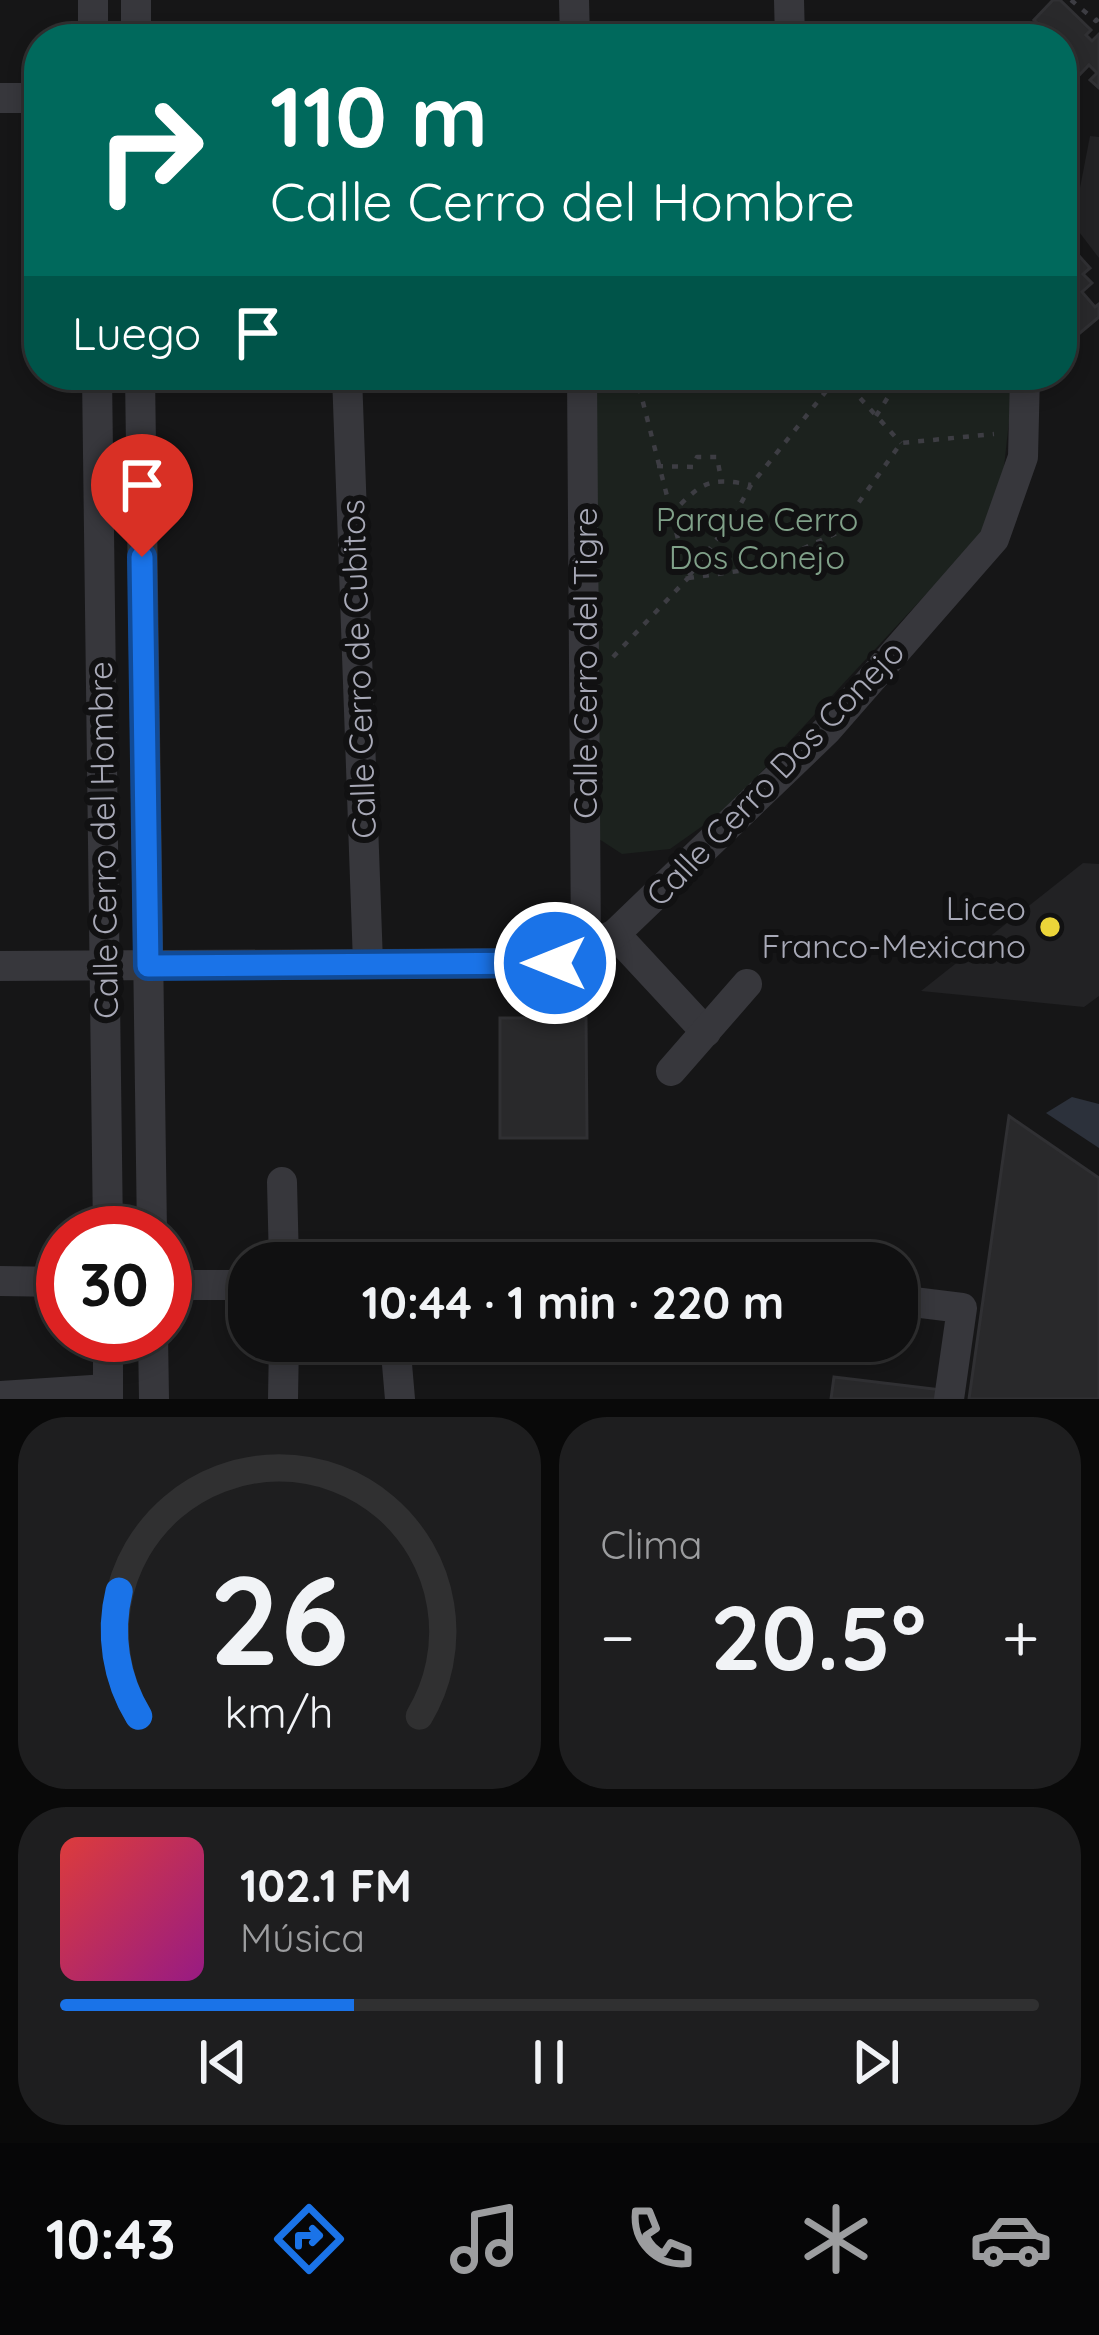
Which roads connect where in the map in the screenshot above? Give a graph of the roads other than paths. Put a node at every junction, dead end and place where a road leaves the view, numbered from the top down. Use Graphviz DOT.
graph roads {
  1 [pos="97,390"];
  2 [pos="140,390"];
  3 [pos="348,390"];
  4 [pos="581,390"];
  5 [pos="1024,390"];
  6 [pos="615,934"];
  7 [pos="586,950"];
  8 [pos="368,963"];
  9 [pos="0,966"];
  10 [pos="105,966"];
  11 [pos="148,966"];
  12 [pos="747,984"];
  13 [pos="706,1032"];
  14 [pos="671,1071"];
  15 [pos="282,1182"];
  16 [pos="108,1206"];
  17 [pos="152,1206"];
  18 [pos="283,1242"];
  19 [pos="0,1281"];
  20 [pos="36,1282"];
  21 [pos="192,1285"];
  22 [pos="228,1285"];
  23 [pos="918,1303"];
  24 [pos="108,1362"];
  25 [pos="153,1362"];
  26 [pos="284,1362"];
  27 [pos="396,1362"];
  28 [pos="108,1394"];
  29 [pos="0,1396"];
  30 [pos="154,1399"];
  31 [pos="283,1399"];
  32 [pos="400,1399"];
  33 [pos="949,1399"];
  1 -- 10 [label="street, Calle Cerro del Hombre"];
  2 -- 11 [label="street, Calle Cerro del Hombre"];
  3 -- 8 [label="street, Calle Cerro de Cubitos"];
  4 -- 7 [label="street, Calle Cerro del Tigre"];
  5 -- 6 [label="street, Calle Cerro Dos Conejo"];
  6 -- 7 [label="street, Calle Cerro Dos Conejo"];
  6 -- 13 [label="street"];
  7 -- 8 [label="street, Calle Cerro Dos Conejo"];
  8 -- 11 [label="street, Calle Cerro Dos Conejo"];
  9 -- 10 [label="street, Calle Cerro Dos Conejo"];
  10 -- 11 [label="street, Calle Cerro Dos Conejo"];
  10 -- 16 [label="street, Calle Cerro del Hombre"];
  11 -- 17 [label="street, Calle Cerro del Hombre"];
  12 -- 13 [label="street"];
  13 -- 14 [label="street"];
  15 -- 18 [label="street"];
  19 -- 20 [label="street"];
  21 -- 22 [label="street"];
  23 -- 33 [label="street"];
  24 -- 28 [label="street"];
  25 -- 30 [label="street"];
  26 -- 31 [label="street"];
  27 -- 32 [label="street"];
  28 -- 29 [label="street"];
}
